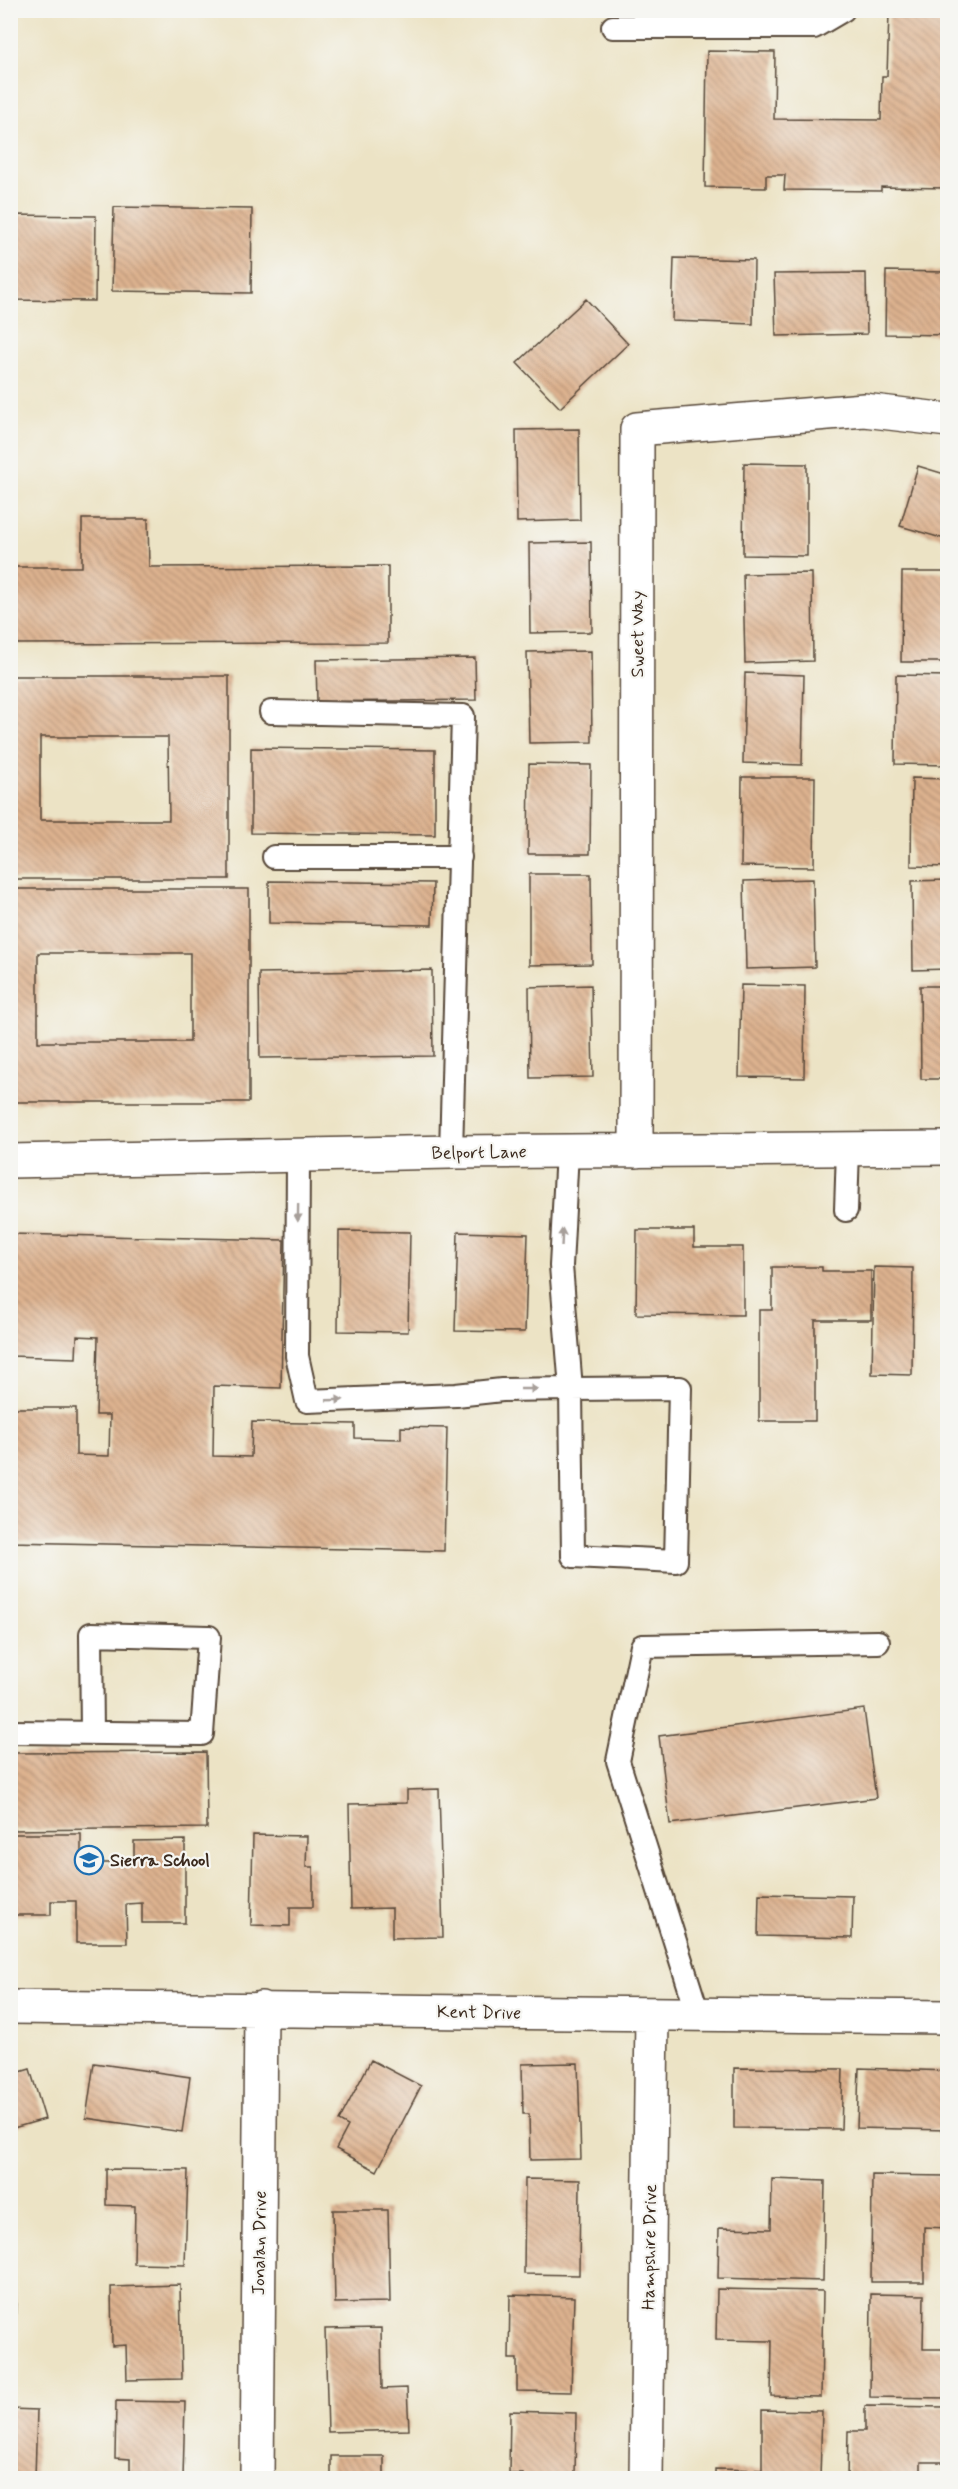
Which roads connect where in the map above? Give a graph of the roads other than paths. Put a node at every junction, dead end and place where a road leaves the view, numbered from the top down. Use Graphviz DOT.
graph roads {
  1 [pos="843,10"];
  2 [pos="613,27"];
  3 [pos="948,420"];
  4 [pos="271,712"];
  5 [pos="274,857"];
  6 [pos="460,857"];
  7 [pos="948,1148"];
  8 [pos="848,1149"];
  9 [pos="567,1151"];
  10 [pos="636,1151"];
  11 [pos="452,1152"];
  12 [pos="298,1155"];
  13 [pos="10,1161"];
  14 [pos="846,1210"];
  15 [pos="572,1389"];
  16 [pos="878,1642"];
  17 [pos="10,1732"];
  18 [pos="92,1733"];
  19 [pos="10,2007"];
  20 [pos="261,2008"];
  21 [pos="698,2014"];
  22 [pos="652,2015"];
  23 [pos="948,2017"];
  24 [pos="257,2478"];
  25 [pos="646,2478"];
  1 -- 2 [label="lane"];
  3 -- 10 [label="street, Sweet Way"];
  4 -- 6 [label="lane"];
  5 -- 6 [label="lane"];
  6 -- 11 [label="lane"];
  7 -- 8 [label="street, Belport Lane"];
  8 -- 10 [label="street, Belport Lane"];
  8 -- 14 [label="lane"];
  9 -- 10 [label="street, Belport Lane"];
  9 -- 11 [label="street, Belport Lane"];
  15 -- 9 [label="lane, one-way"];
  11 -- 12 [label="street, Belport Lane"];
  12 -- 13 [label="street, Belport Lane"];
  12 -- 15 [label="lane, one-way"];
  15 -- 15 [label="lane"];
  16 -- 21 [label="lane"];
  17 -- 18 [label="lane"];
  18 -- 18 [label="lane"];
  19 -- 20 [label="street, Kent Drive"];
  20 -- 22 [label="street, Kent Drive"];
  20 -- 24 [label="street, Jonalan Drive"];
  21 -- 22 [label="street, Kent Drive"];
  21 -- 23 [label="street, Kent Drive"];
  22 -- 25 [label="street, Hampshire Drive"];
}
